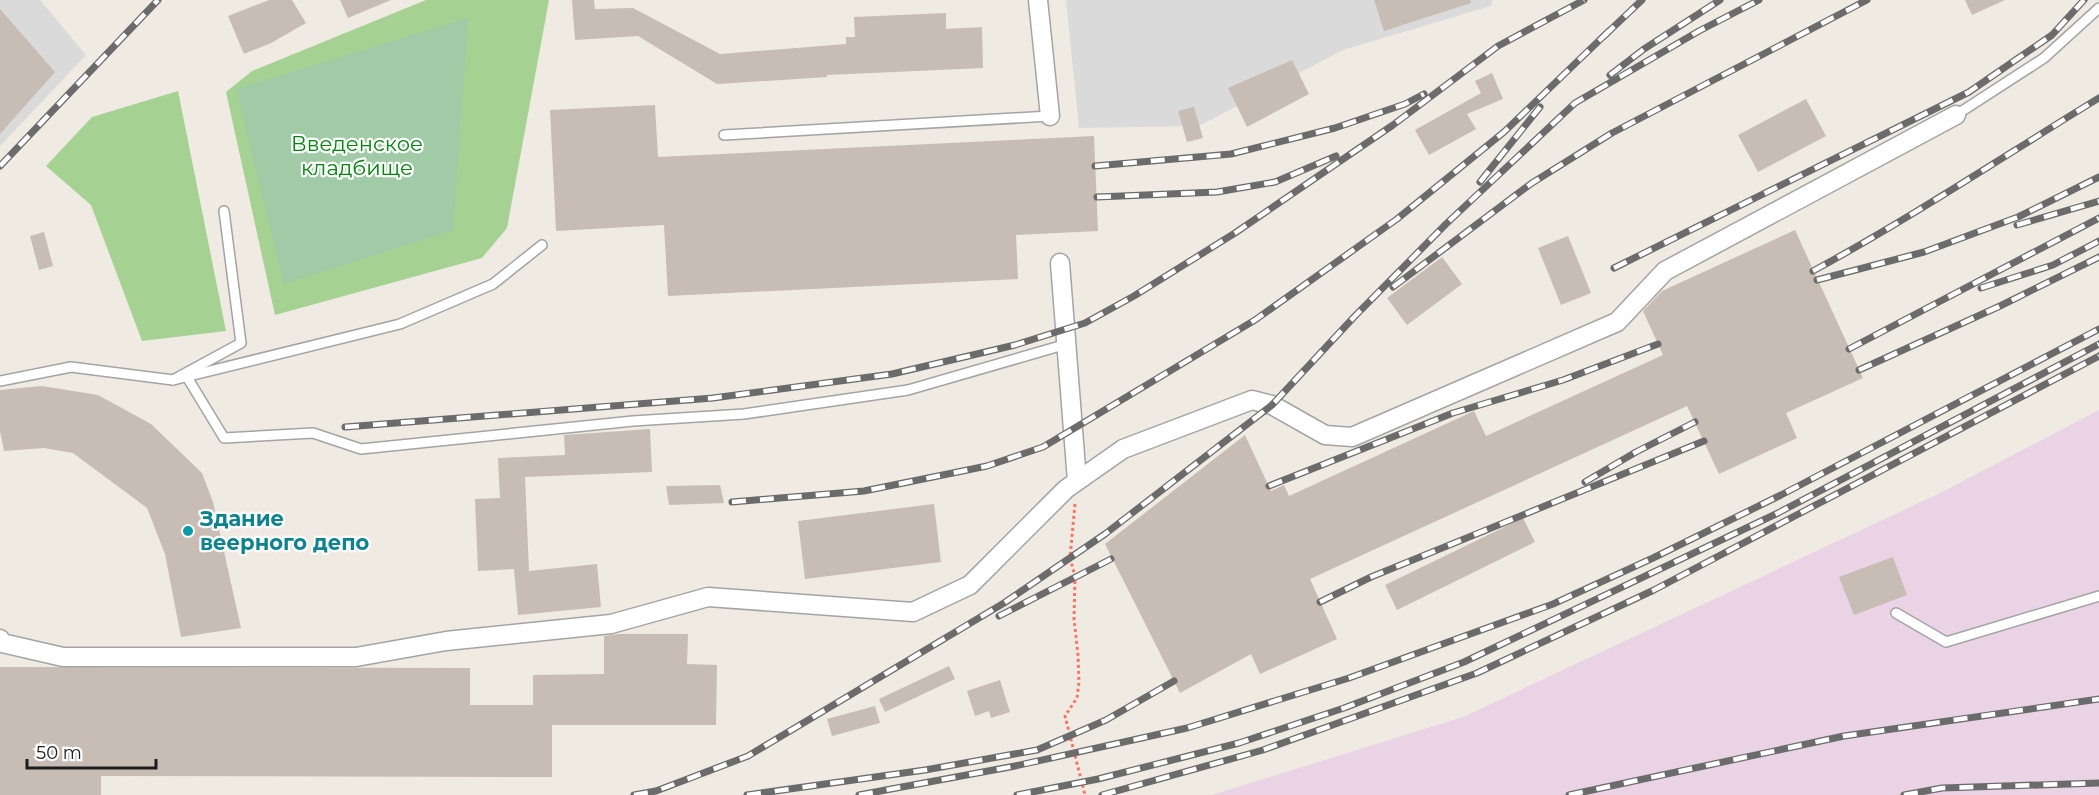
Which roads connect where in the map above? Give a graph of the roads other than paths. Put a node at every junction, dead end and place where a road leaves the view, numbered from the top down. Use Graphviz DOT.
graph roads {
  1 [pos="1038,0"];
  2 [pos="2099,8"];
  3 [pos="1956,115"];
  4 [pos="1050,116"];
  5 [pos="724,135"];
  6 [pos="224,211"];
  7 [pos="542,245"];
  8 [pos="1060,263"];
  9 [pos="1067,344"];
  10 [pos="187,377"];
  11 [pos="173,380"];
  12 [pos="0,381"];
  13 [pos="1077,481"];
  14 [pos="2099,596"];
  15 [pos="1896,614"];
  16 [pos="0,639"];
  1 -- 4 [label="street"];
  2 -- 3 [label="lane"];
  3 -- 13 [label="street"];
  4 -- 5 [label="lane"];
  6 -- 11 [label="lane"];
  7 -- 10 [label="lane"];
  8 -- 9 [label="street"];
  9 -- 10 [label="lane"];
  9 -- 13 [label="street"];
  10 -- 11 [label="lane"];
  11 -- 12 [label="lane"];
  13 -- 16 [label="street"];
  14 -- 15 [label="lane"];
}
